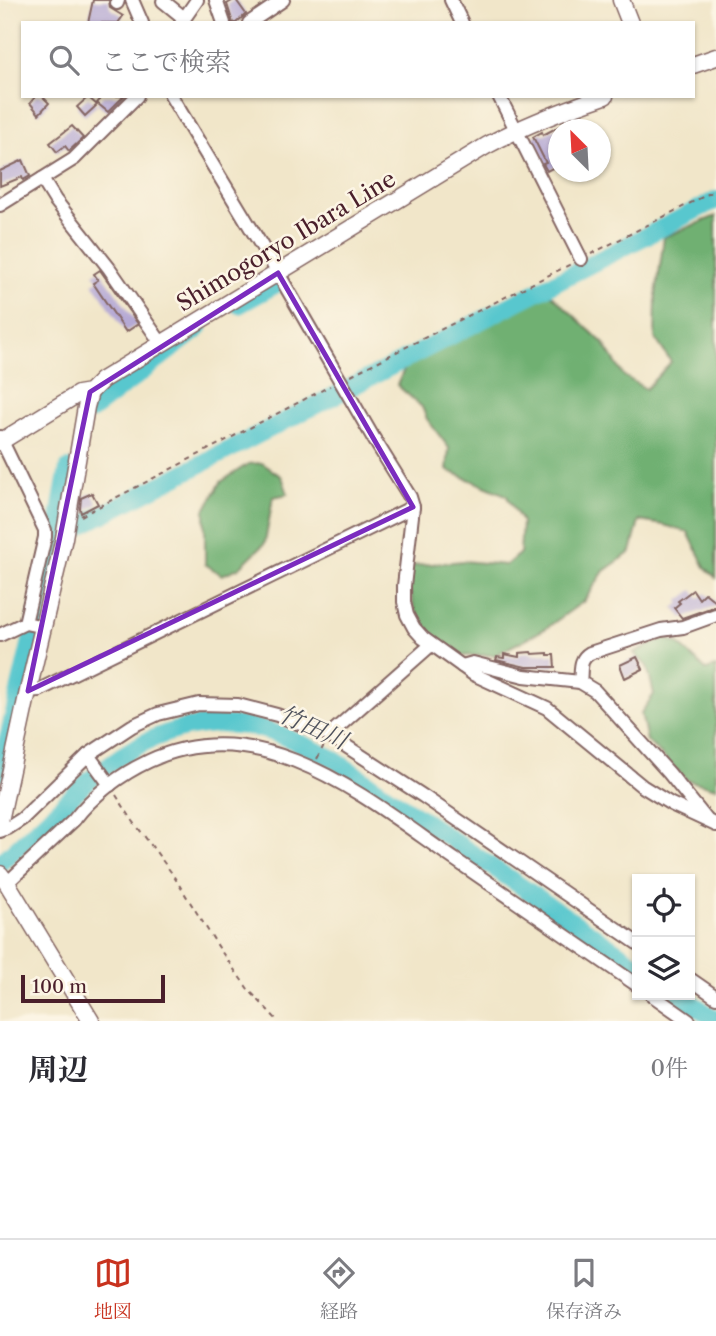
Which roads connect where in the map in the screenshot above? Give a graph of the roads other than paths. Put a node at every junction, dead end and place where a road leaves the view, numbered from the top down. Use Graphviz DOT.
graph roads {
  1 [pos="132,0"];
  2 [pos="197,0"];
  3 [pos="216,0"];
  4 [pos="284,0"];
  5 [pos="451,0"];
  6 [pos="621,0"];
  7 [pos="163,1"];
  8 [pos="142,16"];
  9 [pos="183,20"];
  10 [pos="223,21"];
  11 [pos="252,21"];
  12 [pos="461,21"];
  13 [pos="629,21"];
  14 [pos="716,57"];
  15 [pos="695,64"];
  16 [pos="134,98"];
  17 [pos="172,98"];
  18 [pos="500,98"];
  19 [pos="599,98"];
  20 [pos="516,130"];
  21 [pos="41,179"];
  22 [pos="0,205"];
  23 [pos="581,259"];
  24 [pos="278,273"];
  25 [pos="161,343"];
  26 [pos="90,392"];
  27 [pos="1,440"];
  28 [pos="413,507"];
  29 [pos="716,615"];
  30 [pos="34,625"];
  31 [pos="0,635"];
  32 [pos="431,645"];
  33 [pos="462,666"];
  34 [pos="580,682"];
  35 [pos="27,691"];
  36 [pos="328,737"];
  37 [pos="89,756"];
  38 [pos="109,783"];
  39 [pos="0,821"];
  40 [pos="711,823"];
  41 [pos="0,831"];
  42 [pos="4,879"];
  43 [pos="632,940"];
  44 [pos="632,982"];
  45 [pos="695,982"];
  46 [pos="716,997"];
  47 [pos="659,1000"];
  48 [pos="91,1021"];
  49 [pos="689,1021"];
  1 -- 8 [label="street"];
  2 -- 9 [label="street"];
  3 -- 10 [label="street"];
  4 -- 11 [label="street"];
  5 -- 12 [label="street"];
  6 -- 13 [label="main road"];
  7 -- 9 [label="street"];
  14 -- 15 [label="main road"];
  16 -- 21 [label="street"];
  17 -- 24 [label="street"];
  18 -- 20 [label="street"];
  19 -- 20 [label="main road, Shimogoryo Ibara Line"];
  20 -- 23 [label="street"];
  20 -- 24 [label="main road, Shimogoryo Ibara Line"];
  21 -- 22 [label="street"];
  21 -- 25 [label="street"];
  24 -- 25 [label="main road, Shimogoryo Ibara Line"];
  24 -- 28 [label="street"];
  25 -- 26 [label="main road, Shimogoryo Ibara Line"];
  26 -- 27 [label="main road, Shimogoryo Ibara Line"];
  26 -- 30 [label="main road"];
  27 -- 30 [label="street"];
  28 -- 32 [label="street"];
  28 -- 35 [label="street"];
  29 -- 34 [label="street"];
  30 -- 31 [label="street"];
  30 -- 35 [label="main road"];
  32 -- 33 [label="street"];
  32 -- 36 [label="street"];
  33 -- 34 [label="street"];
  33 -- 40 [label="street"];
  34 -- 40 [label="street"];
  35 -- 39 [label="main road"];
  36 -- 37 [label="street"];
  36 -- 43 [label="street"];
  37 -- 38 [label="street"];
  37 -- 41 [label="street"];
  38 -- 42 [label="street"];
  38 -- 44 [label="street"];
  42 -- 48 [label="main road"];
  45 -- 46 [label="street"];
  47 -- 49 [label="street"];
}
